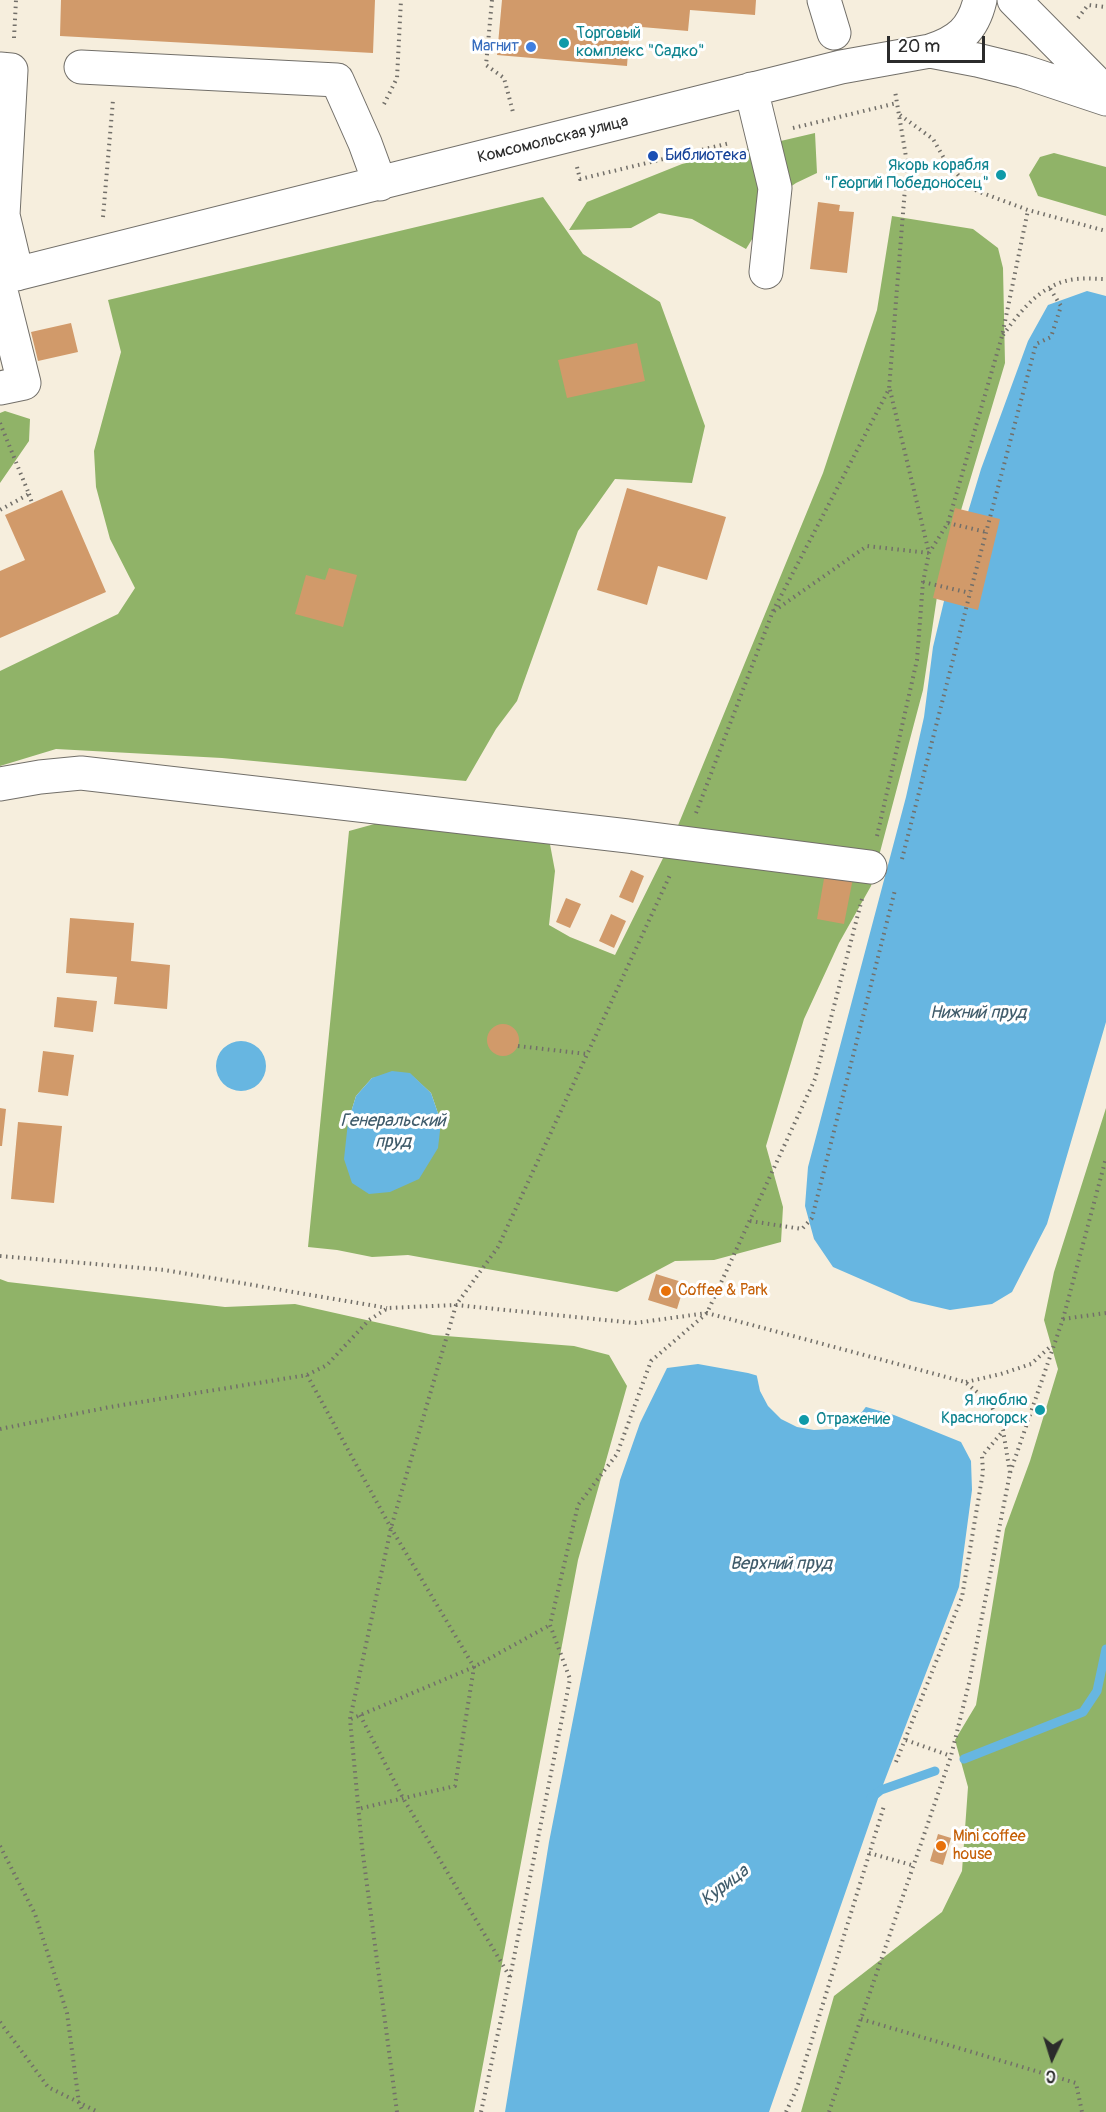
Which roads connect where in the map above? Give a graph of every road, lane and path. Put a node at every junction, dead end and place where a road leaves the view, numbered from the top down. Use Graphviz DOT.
graph roads {
  1 [pos="401,0"];
  2 [pos="492,0"];
  3 [pos="824,0"];
  4 [pos="980,0"];
  5 [pos="1014,0"];
  6 [pos="1088,2"];
  7 [pos="1106,7"];
  8 [pos="1072,26"];
  9 [pos="834,33"];
  10 [pos="930,51"];
  11 [pos="81,68"];
  12 [pos="0,69"];
  13 [pos="115,69"];
  14 [pos="894,87"];
  15 [pos="751,89"];
  16 [pos="1106,93"];
  17 [pos="1106,99"];
  18 [pos="513,112"];
  19 [pos="899,114"];
  20 [pos="364,143"];
  21 [pos="380,184"];
  22 [pos="1028,210"];
  23 [pos="103,217"];
  24 [pos="3,228"];
  25 [pos="1106,231"];
  26 [pos="766,272"];
  27 [pos="1106,279"];
  28 [pos="6,280"];
  29 [pos="1049,287"];
  30 [pos="1002,336"];
  31 [pos="0,388"];
  32 [pos="889,389"];
  33 [pos="0,423"];
  34 [pos="29,494"];
  35 [pos="32,503"];
  36 [pos="0,510"];
  37 [pos="948,523"];
  38 [pos="986,531"];
  39 [pos="929,553"];
  40 [pos="923,582"];
  41 [pos="970,593"];
  42 [pos="773,611"];
  43 [pos="0,784"];
  44 [pos="685,843"];
  45 [pos="903,859"];
  46 [pos="884,875"];
  47 [pos="518,1046"];
  48 [pos="587,1054"];
  49 [pos="1106,1158"];
  50 [pos="750,1221"];
  51 [pos="0,1256"];
  52 [pos="456,1305"];
  53 [pos="388,1308"];
  54 [pos="707,1313"];
  55 [pos="1106,1313"];
  56 [pos="1063,1319"];
  57 [pos="1053,1344"];
  58 [pos="308,1375"];
  59 [pos="965,1382"];
  60 [pos="0,1429"];
  61 [pos="1003,1430"];
  62 [pos="1010,1473"];
  63 [pos="391,1528"];
  64 [pos="550,1625"];
  65 [pos="474,1667"];
  66 [pos="360,1715"];
  67 [pos="350,1719"];
  68 [pos="906,1740"];
  69 [pos="951,1756"];
  70 [pos="896,1762"];
  71 [pos="403,1798"];
  72 [pos="884,1806"];
  73 [pos="358,1809"];
  74 [pos="0,1846"];
  75 [pos="869,1853"];
  76 [pos="915,1866"];
  77 [pos="510,1977"];
  78 [pos="861,2019"];
  79 [pos="0,2022"];
  80 [pos="79,2103"];
  81 [pos="83,2112"];
  82 [pos="98,2112"];
  83 [pos="397,2112"];
  84 [pos="481,2112"];
  85 [pos="786,2112"];
  86 [pos="829,2112"];
  87 [pos="1082,2112"];
  1 -- 20 [label="path"];
  2 -- 18 [label="path"];
  3 -- 9 [label="street"];
  4 -- 10 [label="street"];
  5 -- 16 [label="street"];
  6 -- 7 [label="path"];
  6 -- 8 [label="path"];
  10 -- 15 [label="street, Комсомольская улица"];
  10 -- 17 [label="street, Комсомольская улица"];
  11 -- 13 [label="street"];
  12 -- 24 [label="street"];
  13 -- 20 [label="street"];
  13 -- 23 [label="path"];
  14 -- 19 [label="path"];
  15 -- 21 [label="street, Комсомольская улица"];
  15 -- 26 [label="street"];
  19 -- 22 [label="path"];
  19 -- 32 [label="path"];
  20 -- 21 [label="street"];
  21 -- 28 [label="street, Комсомольская улица"];
  22 -- 25 [label="path"];
  22 -- 30 [label="path"];
  24 -- 28 [label="street"];
  27 -- 29 [label="path"];
  28 -- 31 [label="street"];
  29 -- 30 [label="path"];
  29 -- 38 [label="path"];
  30 -- 37 [label="path"];
  32 -- 39 [label="path"];
  32 -- 42 [label="path"];
  33 -- 34 [label="path"];
  34 -- 35 [label="path"];
  34 -- 36 [label="path"];
  37 -- 38 [label="path"];
  37 -- 39 [label="path"];
  38 -- 41 [label="path"];
  39 -- 40 [label="path"];
  39 -- 42 [label="path"];
  40 -- 41 [label="path"];
  40 -- 46 [label="path"];
  41 -- 45 [label="path"];
  42 -- 44 [label="path"];
  43 -- 44 [label="street"];
  44 -- 46 [label="street"];
  44 -- 48 [label="path"];
  46 -- 50 [label="path"];
  46 -- 50 [label="path"];
  47 -- 48 [label="path"];
  48 -- 52 [label="path"];
  49 -- 56 [label="path"];
  50 -- 54 [label="path"];
  51 -- 53 [label="path"];
  52 -- 53 [label="path"];
  52 -- 54 [label="path"];
  52 -- 63 [label="path"];
  53 -- 58 [label="path"];
  54 -- 59 [label="path"];
  54 -- 64 [label="path"];
  55 -- 56 [label="path"];
  56 -- 57 [label="path"];
  57 -- 59 [label="path"];
  57 -- 62 [label="path"];
  58 -- 60 [label="path"];
  58 -- 63 [label="path"];
  59 -- 61 [label="path"];
  61 -- 62 [label="path"];
  61 -- 68 [label="path"];
  62 -- 69 [label="path"];
  63 -- 65 [label="path"];
  63 -- 67 [label="path"];
  64 -- 65 [label="path"];
  64 -- 77 [label="path"];
  65 -- 66 [label="path"];
  65 -- 71 [label="path"];
  66 -- 67 [label="path"];
  66 -- 71 [label="path"];
  67 -- 73 [label="path"];
  68 -- 69 [label="path"];
  68 -- 70 [label="path"];
  69 -- 76 [label="path"];
  71 -- 73 [label="path"];
  71 -- 77 [label="path"];
  72 -- 75 [label="path"];
  73 -- 83 [label="path"];
  74 -- 80 [label="path"];
  75 -- 76 [label="path"];
  75 -- 85 [label="path"];
  76 -- 78 [label="path"];
  77 -- 84 [label="path"];
  78 -- 86 [label="path"];
  78 -- 87 [label="path"];
  79 -- 80 [label="path"];
  80 -- 81 [label="path"];
  80 -- 82 [label="path"];
}
